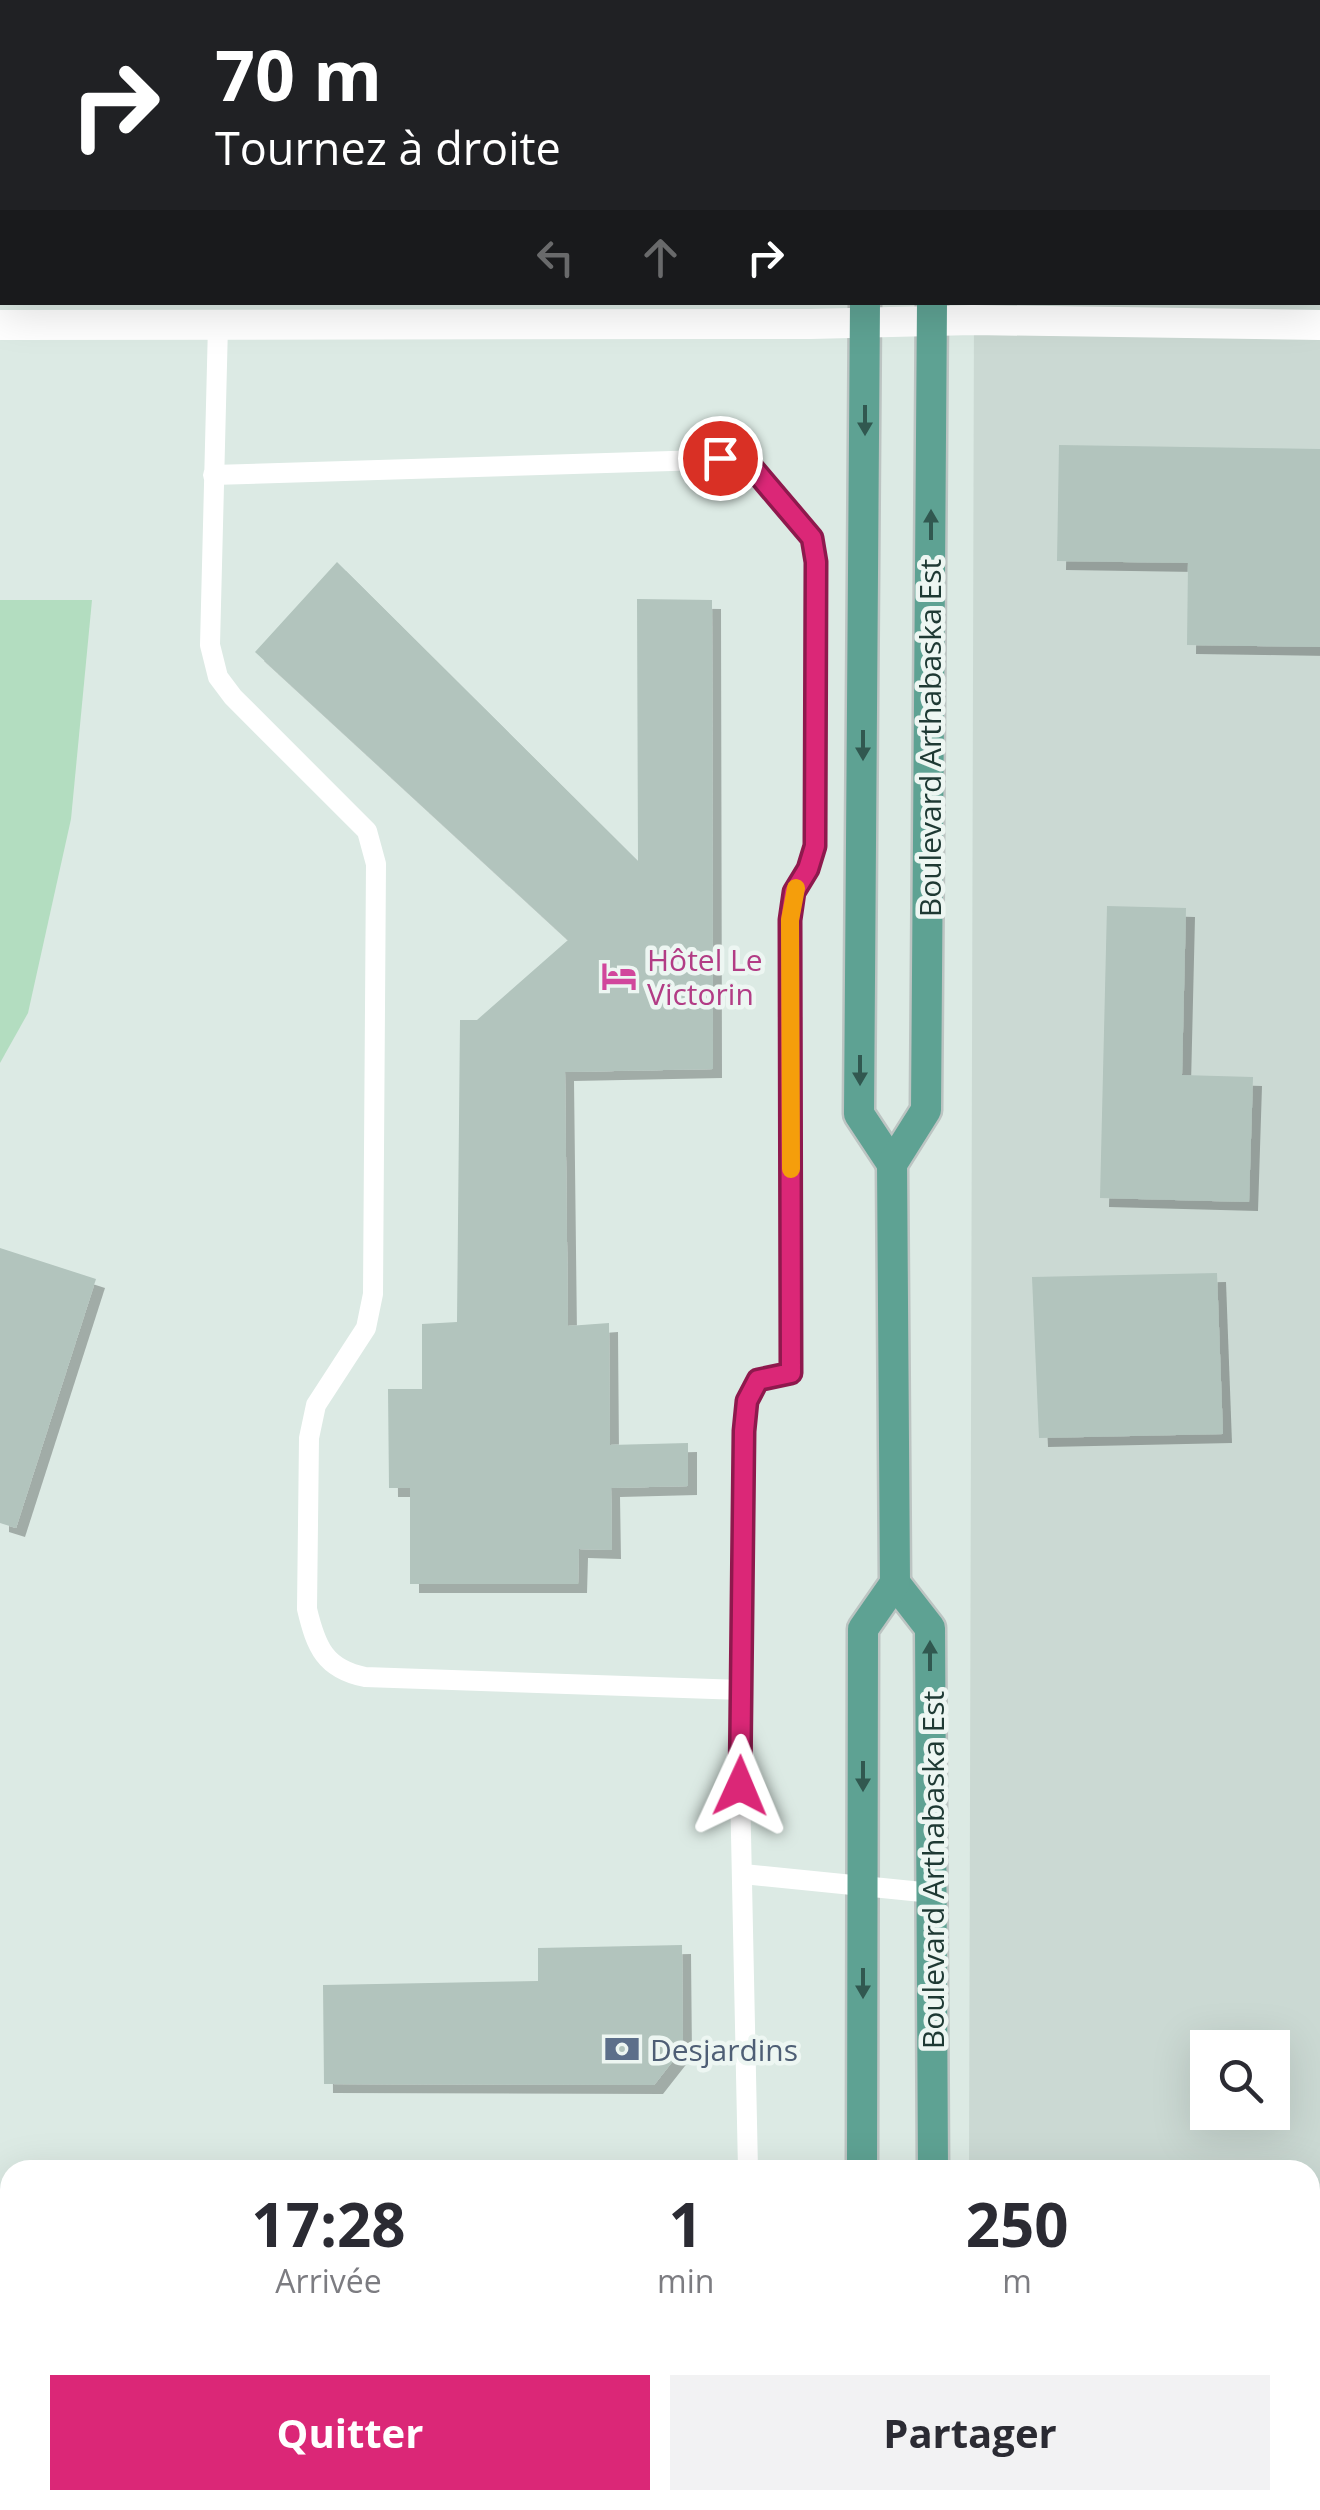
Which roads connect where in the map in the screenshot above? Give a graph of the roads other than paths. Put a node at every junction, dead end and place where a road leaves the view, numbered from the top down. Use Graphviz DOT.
graph roads {
  1 [pos="932,311"];
  2 [pos="866,312"];
  3 [pos="0,325"];
  4 [pos="218,325"];
  5 [pos="1320,325"];
  6 [pos="213,475"];
  7 [pos="892,1164"];
  8 [pos="895,1583"];
  9 [pos="742,1690"];
  10 [pos="742,1874"];
  11 [pos="863,1886"];
  12 [pos="932,1893"];
  13 [pos="748,2160"];
  14 [pos="862,2160"];
  15 [pos="933,2160"];
  1 -- 2 [label="street"];
  1 -- 5 [label="street"];
  7 -- 1 [label="main road, Boulevard Arthabaska Est, one-way"];
  2 -- 4 [label="street"];
  2 -- 7 [label="main road, one-way"];
  3 -- 4 [label="street"];
  4 -- 6 [label="lane"];
  6 -- 9 [label="lane"];
  6 -- 9 [label="lane"];
  7 -- 8 [label="main road"];
  8 -- 11 [label="main road, one-way"];
  12 -- 8 [label="main road, Boulevard Arthabaska Est, one-way"];
  9 -- 10 [label="lane"];
  10 -- 11 [label="lane"];
  10 -- 13 [label="lane"];
  11 -- 12 [label="lane"];
  11 -- 14 [label="main road, one-way"];
  12 -- 15 [label="main road, Boulevard Arthabaska Est"];
}
